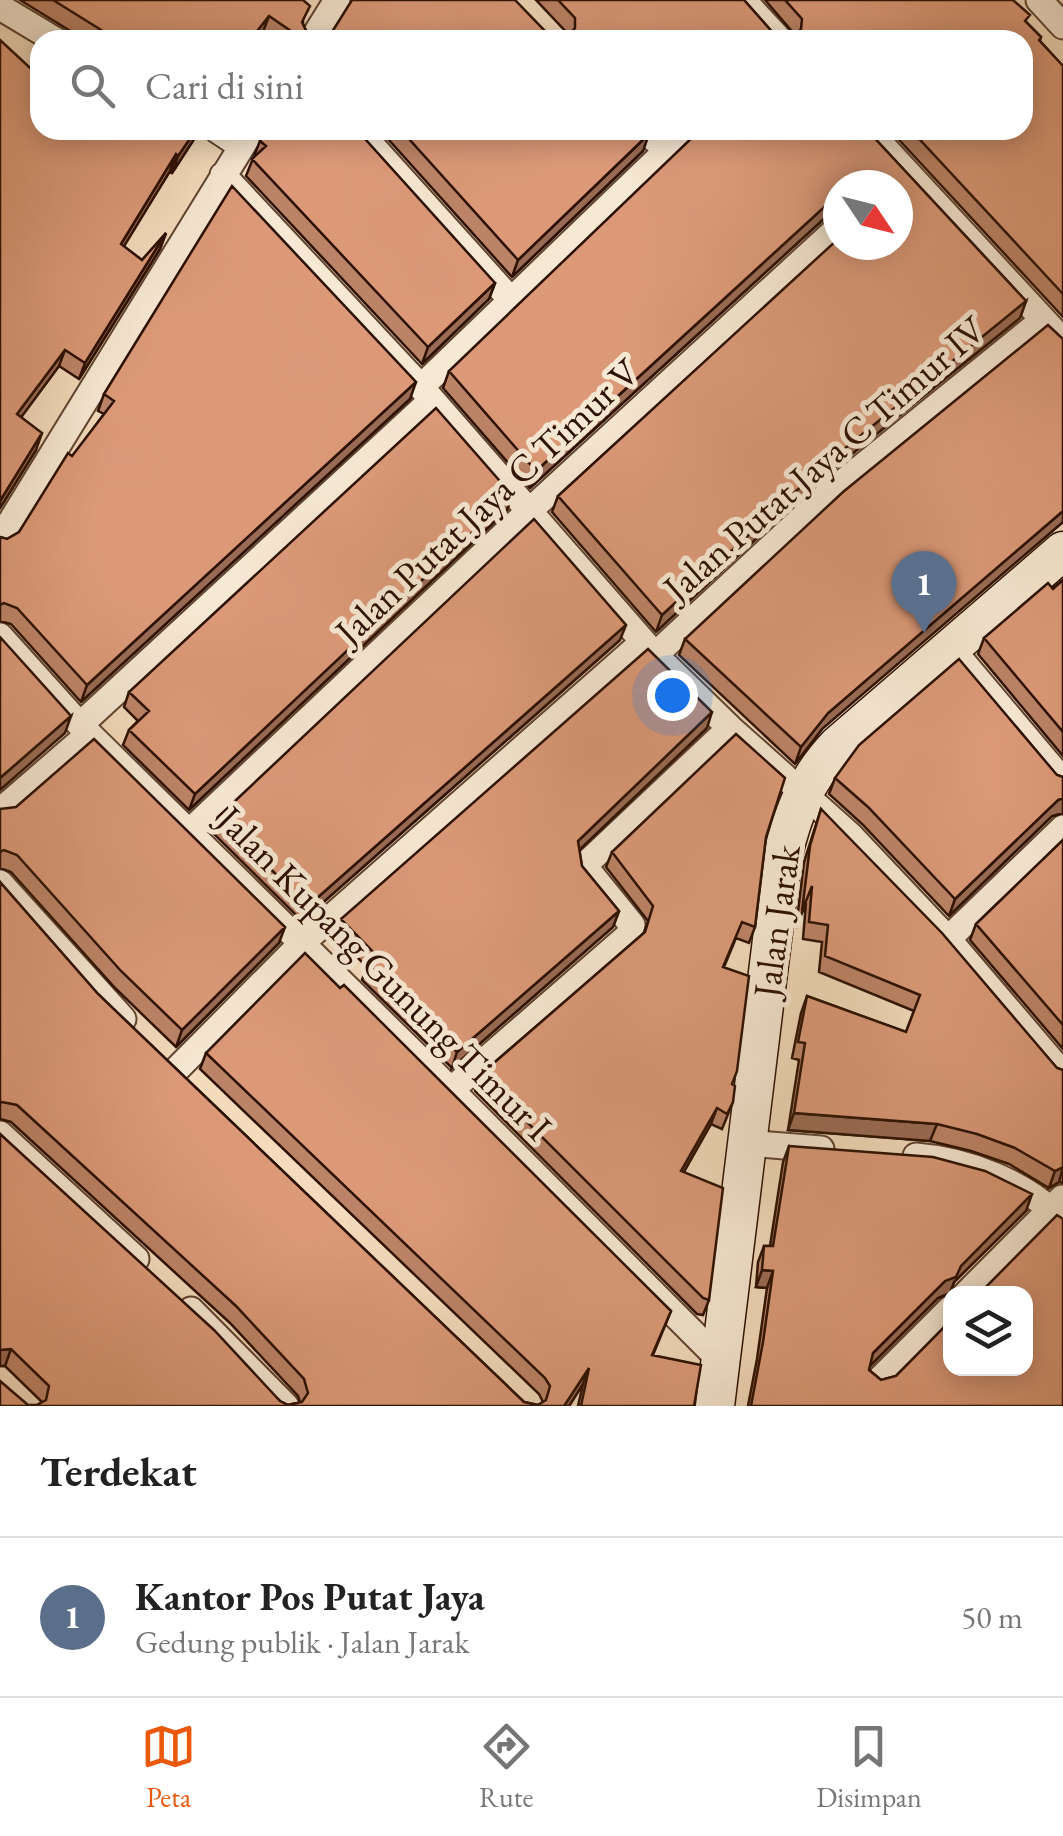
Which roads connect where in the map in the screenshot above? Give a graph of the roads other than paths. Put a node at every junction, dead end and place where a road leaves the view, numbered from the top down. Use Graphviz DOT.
graph roads {
  1 [pos="300,0"];
  2 [pos="742,0"];
  3 [pos="1040,0"];
  4 [pos="0,7"];
  5 [pos="325,19"];
  6 [pos="1063,26"];
  7 [pos="38,30"];
  8 [pos="770,30"];
  9 [pos="246,140"];
  10 [pos="367,140"];
  11 [pos="656,140"];
  12 [pos="677,140"];
  13 [pos="874,140"];
  14 [pos="666,150"];
  15 [pos="891,170"];
  16 [pos="223,176"];
  17 [pos="913,193"];
  18 [pos="823,242"];
  19 [pos="511,300"];
  20 [pos="1044,320"];
  21 [pos="1063,341"];
  22 [pos="426,394"];
  23 [pos="528,512"];
  24 [pos="0,539"];
  25 [pos="1063,552"];
  26 [pos="0,636"];
  27 [pos="649,648"];
  28 [pos="952,648"];
  29 [pos="730,728"];
  30 [pos="85,729"];
  31 [pos="1063,782"];
  32 [pos="802,792"];
  33 [pos="0,811"];
  34 [pos="1063,828"];
  35 [pos="190,832"];
  36 [pos="0,883"];
  37 [pos="948,939"];
  38 [pos="302,944"];
  39 [pos="140,1035"];
  40 [pos="176,1070"];
  41 [pos="1063,1074"];
  42 [pos="451,1090"];
  43 [pos="0,1134"];
  44 [pos="747,1143"];
  45 [pos="855,1151"];
  46 [pos="892,1154"];
  47 [pos="1059,1209"];
  48 [pos="975,1286"];
  49 [pos="943,1316"];
  50 [pos="721,1361"];
  51 [pos="878,1381"];
  52 [pos="286,1406"];
  53 [pos="714,1406"];
  1 -- 5 [label="street"];
  2 -- 8 [label="street"];
  3 -- 6 [label="street"];
  4 -- 7 [label="street"];
  9 -- 16 [label="street"];
  10 -- 19 [label="street"];
  11 -- 14 [label="street"];
  12 -- 14 [label="street"];
  13 -- 15 [label="street"];
  14 -- 19 [label="street"];
  16 -- 22 [label="street"];
  16 -- 24 [label="street"];
  17 -- 20 [label="street"];
  18 -- 23 [label="street, Jalan Putat Jaya C Timur V"];
  19 -- 22 [label="street"];
  20 -- 21 [label="street"];
  20 -- 27 [label="street, Jalan Putat Jaya C Timur IV"];
  22 -- 23 [label="street"];
  22 -- 30 [label="street"];
  23 -- 27 [label="street"];
  23 -- 35 [label="street, Jalan Putat Jaya C Timur V"];
  25 -- 28 [label="street, Jalan Jarak"];
  26 -- 30 [label="street, Jalan Kupang Gunung Timur I"];
  27 -- 29 [label="street"];
  27 -- 38 [label="street, Jalan Putat Jaya C Timur IV"];
  28 -- 31 [label="street"];
  28 -- 32 [label="street, Jalan Jarak"];
  29 -- 32 [label="street"];
  29 -- 42 [label="street"];
  30 -- 33 [label="street"];
  30 -- 35 [label="street, Jalan Kupang Gunung Timur I"];
  32 -- 37 [label="street"];
  32 -- 44 [label="street, Jalan Jarak"];
  34 -- 37 [label="street"];
  35 -- 38 [label="street, Jalan Kupang Gunung Timur I"];
  36 -- 39 [label="street"];
  37 -- 41 [label="street"];
  38 -- 40 [label="street, Jalan Putat Jaya C Timur IV"];
  38 -- 42 [label="street, Jalan Kupang Gunung Timur I"];
  42 -- 50 [label="street, Jalan Kupang Gunung Timur I"];
  43 -- 52 [label="street"];
  44 -- 45 [label="street"];
  44 -- 50 [label="street, Jalan Jarak"];
  46 -- 47 [label="street"];
  47 -- 48 [label="street"];
  49 -- 51 [label="street"];
  50 -- 53 [label="street, Jalan Jarak"];
}
